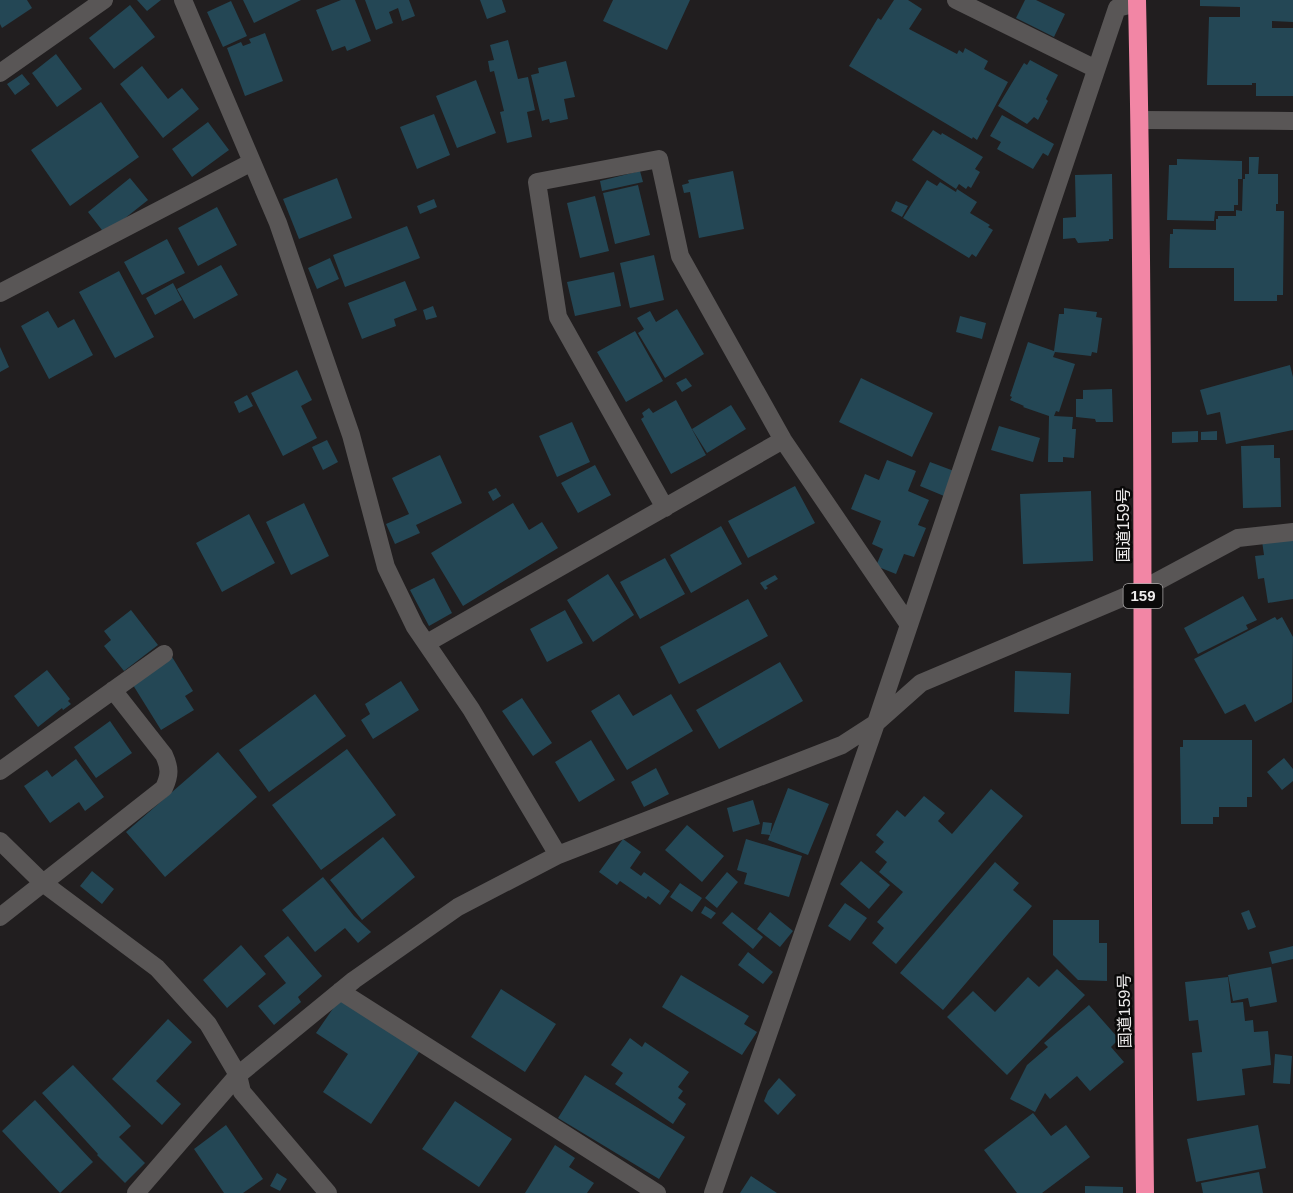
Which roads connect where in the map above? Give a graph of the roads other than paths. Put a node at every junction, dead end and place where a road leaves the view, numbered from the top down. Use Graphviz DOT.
graph roads {
  1 [pos="104,0"];
  2 [pos="183,0"];
  3 [pos="956,0"];
  4 [pos="1137,1"];
  5 [pos="1096,69"];
  6 [pos="0,73"];
  7 [pos="1140,120"];
  8 [pos="1293,121"];
  9 [pos="252,162"];
  10 [pos="0,293"];
  11 [pos="783,440"];
  12 [pos="665,508"];
  13 [pos="1293,532"];
  14 [pos="1143,589"];
  15 [pos="909,625"];
  16 [pos="427,643"];
  17 [pos="164,654"];
  18 [pos="112,690"];
  19 [pos="876,723"];
  20 [pos="0,771"];
  21 [pos="0,841"];
  22 [pos="558,855"];
  23 [pos="43,883"];
  24 [pos="0,918"];
  25 [pos="340,991"];
  26 [pos="238,1075"];
  27 [pos="136,1193"];
  28 [pos="328,1193"];
  29 [pos="657,1193"];
  30 [pos="713,1193"];
  31 [pos="1145,1193"];
  1 -- 6 [label="street"];
  2 -- 9 [label="street"];
  3 -- 5 [label="street"];
  4 -- 5 [label="street"];
  4 -- 7 [label="highway, 国道159号 / 159"];
  5 -- 15 [label="street"];
  7 -- 8 [label="street"];
  7 -- 14 [label="highway, 国道159号 / 159"];
  9 -- 10 [label="street"];
  9 -- 16 [label="street"];
  11 -- 12 [label="street"];
  11 -- 12 [label="street"];
  11 -- 15 [label="street"];
  12 -- 16 [label="street"];
  13 -- 14 [label="street"];
  14 -- 19 [label="street"];
  14 -- 31 [label="highway, 国道159号 / 159"];
  15 -- 19 [label="street"];
  16 -- 22 [label="street"];
  17 -- 18 [label="street"];
  18 -- 20 [label="street"];
  18 -- 23 [label="street"];
  19 -- 22 [label="street"];
  19 -- 30 [label="street"];
  21 -- 23 [label="street"];
  22 -- 25 [label="street"];
  23 -- 24 [label="street"];
  23 -- 26 [label="street"];
  25 -- 26 [label="street"];
  25 -- 29 [label="street"];
  26 -- 27 [label="street"];
  26 -- 28 [label="street"];
}
